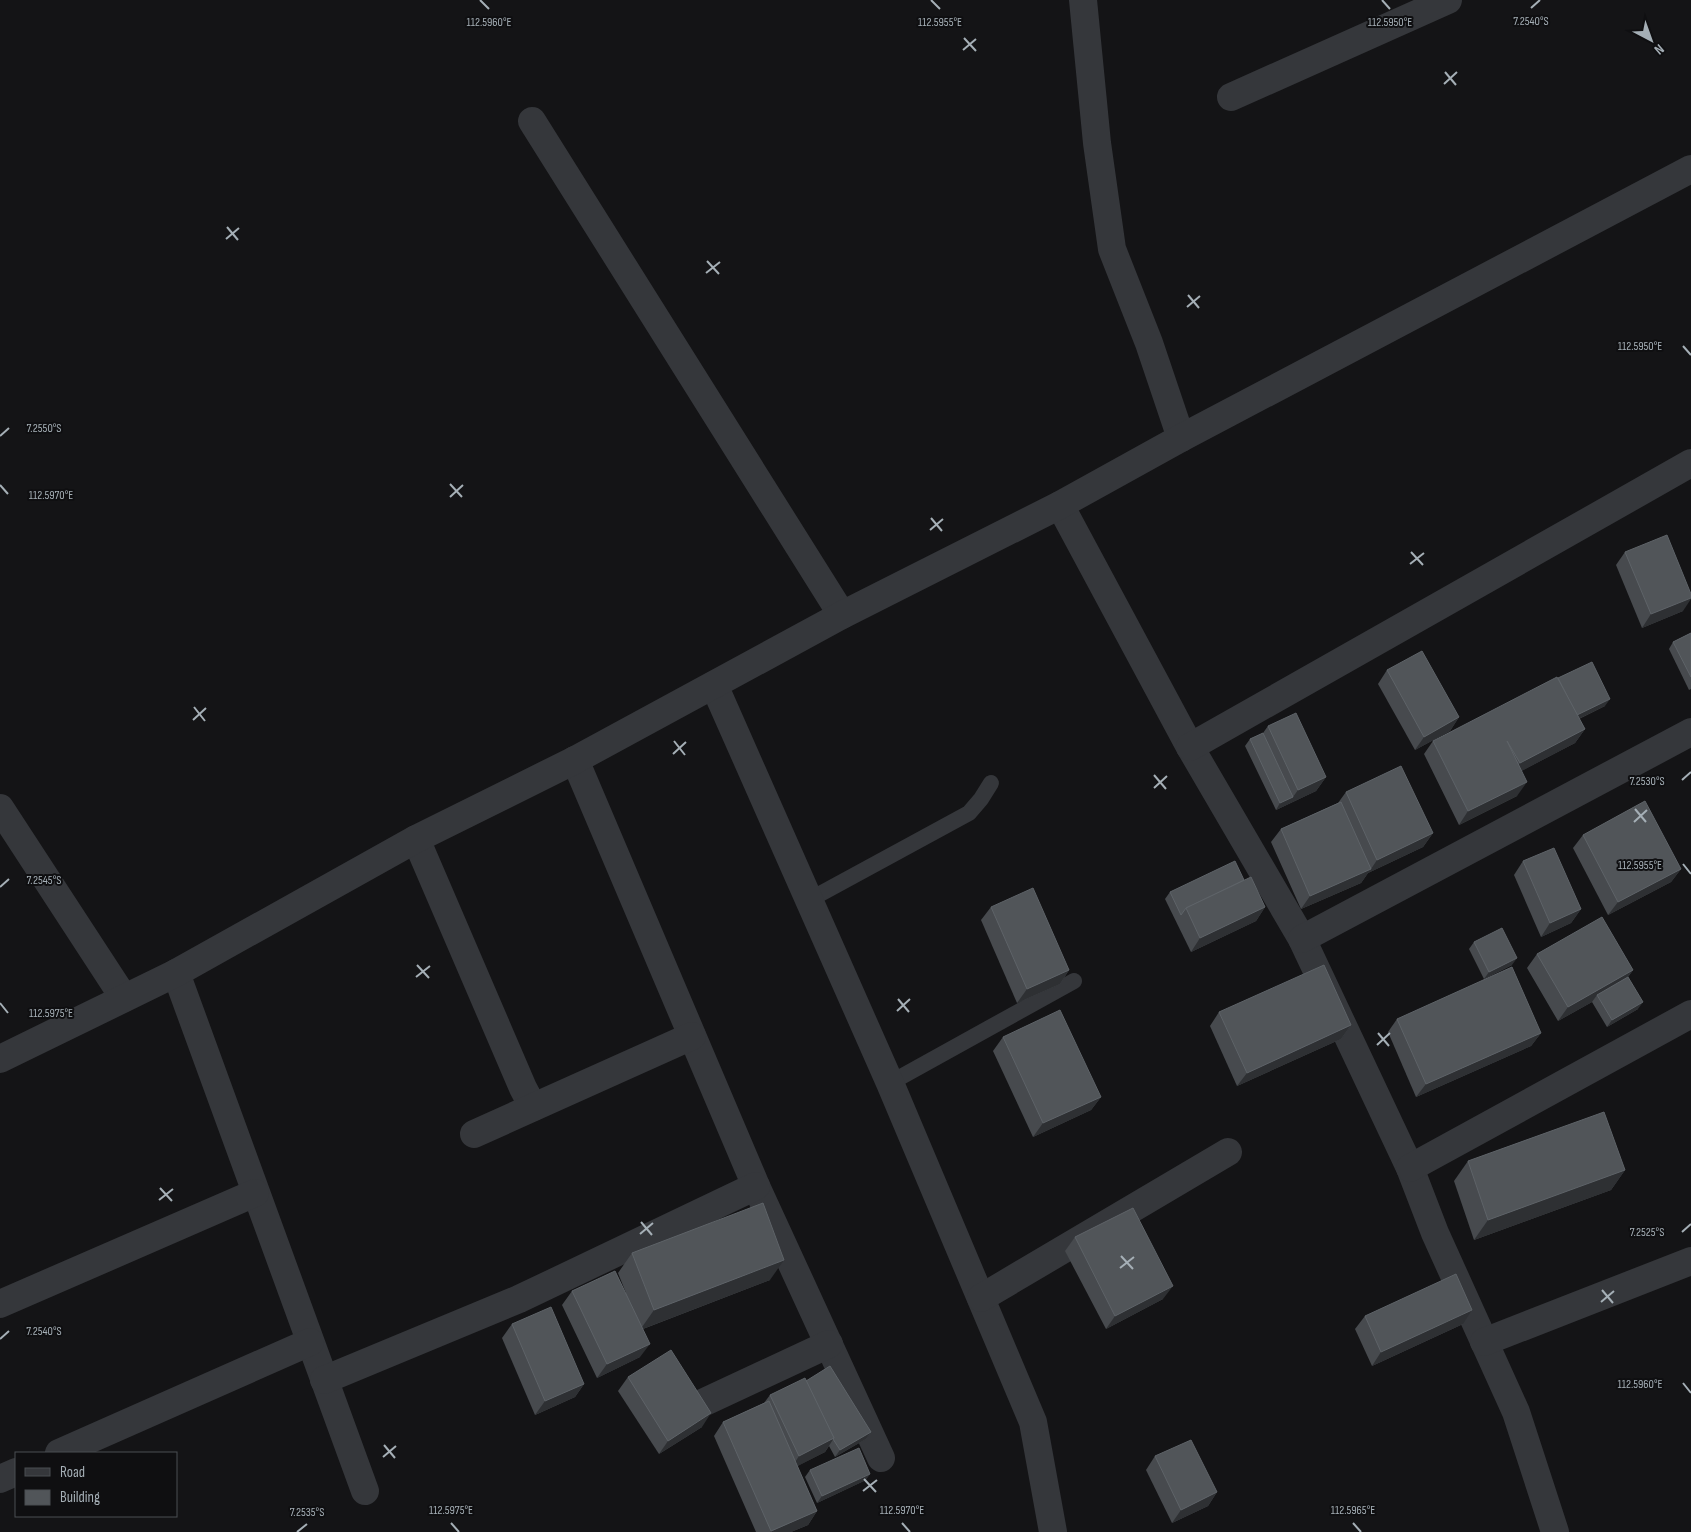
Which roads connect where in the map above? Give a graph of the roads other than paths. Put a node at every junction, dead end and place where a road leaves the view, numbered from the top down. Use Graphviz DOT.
graph roads {
  1 [pos="1083,0"];
  2 [pos="1448,0"];
  3 [pos="1231,97"];
  4 [pos="532,121"];
  5 [pos="1691,169"];
  6 [pos="1181,438"];
  7 [pos="1691,463"];
  8 [pos="1060,505"];
  9 [pos="842,615"];
  10 [pos="714,685"];
  11 [pos="1691,732"];
  12 [pos="1190,747"];
  13 [pos="575,760"];
  14 [pos="991,783"];
  15 [pos="0,808"];
  16 [pos="416,839"];
  17 [pos="809,900"];
  18 [pos="1302,939"];
  19 [pos="176,973"];
  20 [pos="1074,981"];
  21 [pos="124,998"];
  22 [pos="1691,1014"];
  23 [pos="692,1036"];
  24 [pos="0,1059"];
  25 [pos="890,1084"];
  26 [pos="533,1108"];
  27 [pos="474,1134"];
  28 [pos="1228,1152"];
  29 [pos="1410,1168"];
  30 [pos="756,1186"];
  31 [pos="255,1193"];
  32 [pos="1691,1261"];
  33 [pos="981,1298"];
  34 [pos="0,1304"];
  35 [pos="310,1342"];
  36 [pos="1484,1342"];
  37 [pos="829,1344"];
  38 [pos="324,1380"];
  39 [pos="696,1406"];
  40 [pos="61,1452"];
  41 [pos="881,1458"];
  42 [pos="15,1472"];
  43 [pos="0,1479"];
  44 [pos="365,1491"];
  45 [pos="1054,1532"];
  46 [pos="1555,1532"];
  1 -- 6 [label="street"];
  2 -- 3 [label="street"];
  4 -- 9 [label="street"];
  5 -- 6 [label="street"];
  6 -- 8 [label="street"];
  7 -- 12 [label="street"];
  8 -- 9 [label="street"];
  8 -- 12 [label="street"];
  9 -- 10 [label="street"];
  10 -- 13 [label="street"];
  10 -- 17 [label="street"];
  11 -- 18 [label="street"];
  12 -- 18 [label="street"];
  13 -- 16 [label="street"];
  13 -- 23 [label="street"];
  14 -- 17 [label="lane"];
  15 -- 21 [label="street"];
  16 -- 19 [label="street"];
  16 -- 26 [label="street"];
  17 -- 25 [label="street"];
  18 -- 29 [label="street"];
  19 -- 21 [label="street"];
  19 -- 31 [label="street"];
  20 -- 25 [label="lane"];
  21 -- 24 [label="street"];
  22 -- 29 [label="street"];
  23 -- 26 [label="street"];
  23 -- 30 [label="street"];
  25 -- 33 [label="street"];
  26 -- 27 [label="street"];
  28 -- 33 [label="street"];
  29 -- 36 [label="street"];
  30 -- 37 [label="street"];
  30 -- 38 [label="street"];
  31 -- 34 [label="street"];
  31 -- 35 [label="street"];
  32 -- 36 [label="street"];
  33 -- 45 [label="street"];
  35 -- 38 [label="street"];
  35 -- 40 [label="street"];
  36 -- 46 [label="street"];
  37 -- 39 [label="street"];
  37 -- 41 [label="street"];
  38 -- 44 [label="street"];
  42 -- 43 [label="street"];
}
